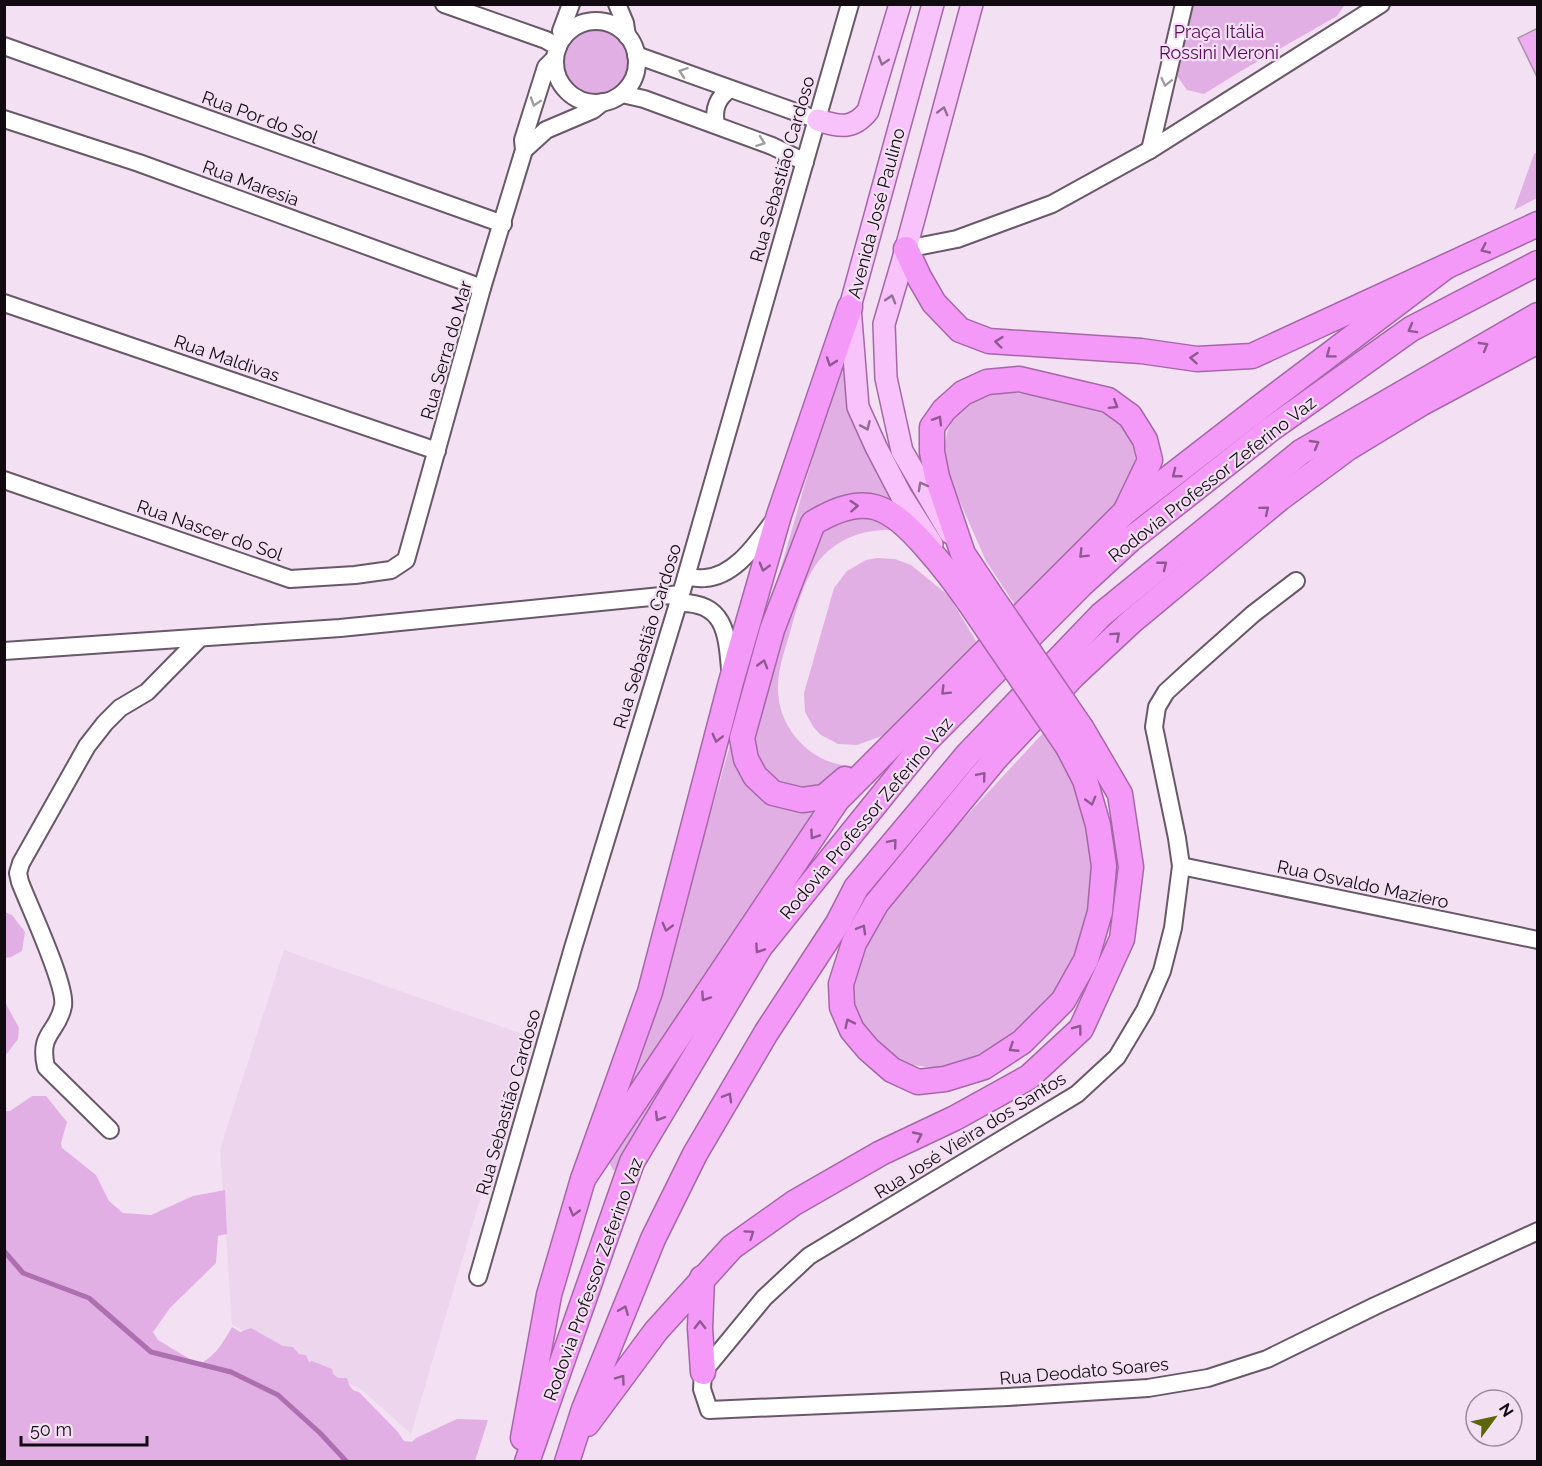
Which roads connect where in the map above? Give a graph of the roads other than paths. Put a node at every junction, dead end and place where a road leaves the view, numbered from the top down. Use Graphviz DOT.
graph roads {
  1 [pos="444,4"];
  2 [pos="571,4"];
  3 [pos="617,4"];
  4 [pos="850,4"];
  5 [pos="900,4"];
  6 [pos="933,4"];
  7 [pos="972,4"];
  8 [pos="1185,4"];
  9 [pos="1382,4"];
  10 [pos="1358,10"];
  11 [pos="627,36"];
  12 [pos="4,46"];
  13 [pos="558,48"];
  14 [pos="636,55"];
  15 [pos="730,89"];
  16 [pos="622,94"];
  17 [pos="603,102"];
  18 [pos="4,118"];
  19 [pos="818,120"];
  20 [pos="716,125"];
  21 [pos="524,150"];
  22 [pos="1150,150"];
  23 [pos="805,162"];
  24 [pos="503,224"];
  25 [pos="1538,224"];
  26 [pos="906,249"];
  27 [pos="1538,263"];
  28 [pos="1444,268"];
  29 [pos="483,288"];
  30 [pos="4,303"];
  31 [pos="850,307"];
  32 [pos="1538,315"];
  33 [pos="1538,341"];
  34 [pos="437,452"];
  35 [pos="4,480"];
  36 [pos="1125,512"];
  37 [pos="779,515"];
  38 [pos="963,554"];
  39 [pos="406,560"];
  40 [pos="686,577"];
  41 [pos="955,580"];
  42 [pos="1296,581"];
  43 [pos="978,596"];
  44 [pos="679,598"];
  45 [pos="200,638"];
  46 [pos="4,651"];
  47 [pos="731,682"];
  48 [pos="899,738"];
  49 [pos="1075,738"];
  50 [pos="1181,866"];
  51 [pos="1538,940"];
  52 [pos="110,1130"];
  53 [pos="583,1179"];
  54 [pos="1538,1231"];
  55 [pos="478,1277"];
  56 [pos="702,1278"];
  57 [pos="703,1372"];
  58 [pos="570,1452"];
  59 [pos="518,1461"];
  60 [pos="527,1461"];
  1 -- 13 [label="street"];
  2 -- 13 [label="street, Rua Serra do Mar"];
  3 -- 11 [label="street"];
  4 -- 19 [label="street, Rua Sebastião Cardoso"];
  5 -- 19 [label="main road, one-way"];
  6 -- 31 [label="main road, Avenida José Paulino"];
  26 -- 7 [label="main road, Avenida José Paulino, one-way"];
  8 -- 22 [label="street, one-way"];
  9 -- 10 [label="street"];
  10 -- 22 [label="street"];
  11 -- 13 [label="street"];
  11 -- 14 [label="street"];
  12 -- 24 [label="street, Rua Por do Sol"];
  13 -- 17 [label="street"];
  13 -- 21 [label="street, Rua Serra do Mar, one-way"];
  15 -- 14 [label="street, one-way"];
  14 -- 16 [label="street"];
  15 -- 19 [label="street"];
  15 -- 20 [label="street"];
  16 -- 17 [label="street"];
  16 -- 20 [label="street"];
  17 -- 21 [label="street"];
  18 -- 29 [label="street, Rua Maresia"];
  19 -- 23 [label="street, Rua Sebastião Cardoso"];
  20 -- 23 [label="street, one-way"];
  21 -- 24 [label="street, Rua Serra do Mar"];
  22 -- 26 [label="street"];
  23 -- 40 [label="street, Rua Sebastião Cardoso"];
  24 -- 29 [label="street, Rua Serra do Mar"];
  25 -- 28 [label="highway, one-way"];
  28 -- 26 [label="highway, one-way"];
  38 -- 26 [label="main road, Avenida José Paulino, one-way"];
  27 -- 60 [label="highway, Rodovia Professor Zeferino Vaz, one-way"];
  28 -- 36 [label="highway, one-way"];
  29 -- 34 [label="street, Rua Serra do Mar"];
  30 -- 34 [label="street, Rua Maldivas"];
  31 -- 37 [label="highway, one-way"];
  31 -- 41 [label="main road, Avenida José Paulino, one-way"];
  58 -- 32 [label="highway, Rodovia Professor Zeferino Vaz, one-way"];
  49 -- 33 [label="highway, one-way"];
  34 -- 39 [label="street, Rua Serra do Mar"];
  35 -- 39 [label="street, Rua Nascer do Sol"];
  38 -- 36 [label="highway, one-way"];
  36 -- 48 [label="highway, one-way"];
  37 -- 40 [label="street"];
  37 -- 47 [label="highway, one-way"];
  38 -- 43 [label="highway"];
  40 -- 44 [label="street, Rua Sebastião Cardoso"];
  41 -- 43 [label="highway"];
  48 -- 41 [label="highway, one-way"];
  42 -- 50 [label="street, Rua José Vieira dos Santos"];
  43 -- 49 [label="highway, bridge"];
  44 -- 45 [label="street"];
  44 -- 47 [label="street"];
  44 -- 55 [label="street, Rua Sebastião Cardoso"];
  45 -- 46 [label="street"];
  45 -- 52 [label="street"];
  47 -- 53 [label="highway, one-way"];
  48 -- 53 [label="highway, one-way"];
  56 -- 49 [label="highway, one-way"];
  50 -- 51 [label="street, Rua Osvaldo Maziero"];
  50 -- 57 [label="street, Rua José Vieira dos Santos"];
  53 -- 59 [label="highway, one-way"];
  54 -- 57 [label="street, Rua Deodato Soares"];
  57 -- 56 [label="highway, one-way"];
  58 -- 56 [label="highway, one-way"];
}
